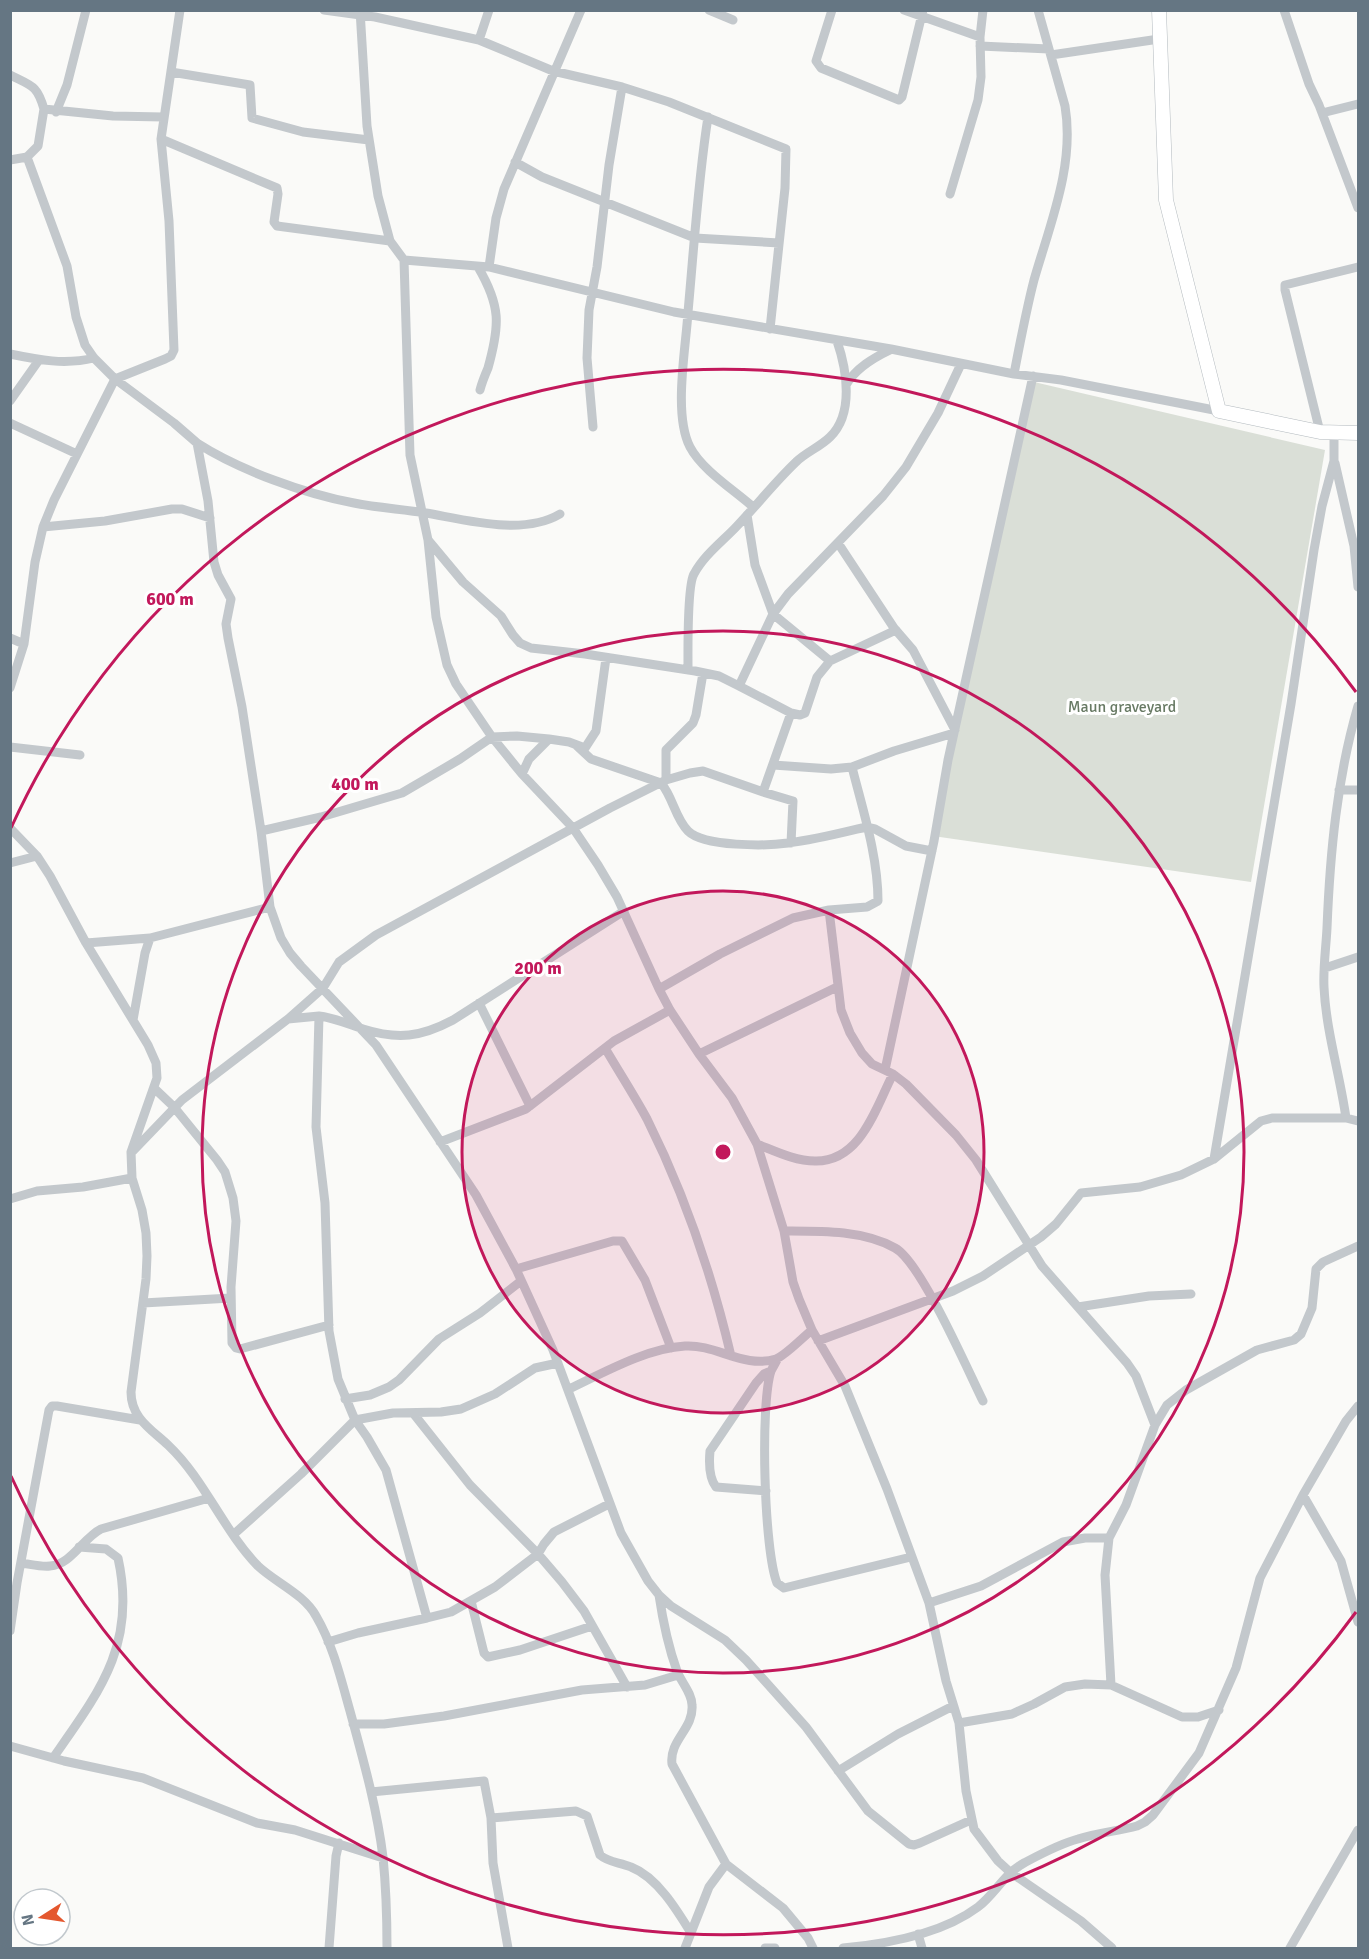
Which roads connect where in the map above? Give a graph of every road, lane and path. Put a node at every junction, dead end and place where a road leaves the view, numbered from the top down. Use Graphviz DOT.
graph roads {
  1 [pos="86,10"];
  2 [pos="180,10"];
  3 [pos="324,10"];
  4 [pos="489,10"];
  5 [pos="581,10"];
  6 [pos="709,10"];
  7 [pos="832,10"];
  8 [pos="904,10"];
  9 [pos="983,10"];
  10 [pos="1038,10"];
  11 [pos="1159,10"];
  12 [pos="1284,10"];
  13 [pos="360,13"];
  14 [pos="922,13"];
  15 [pos="733,20"];
  16 [pos="1160,39"];
  17 [pos="478,40"];
  18 [pos="980,42"];
  19 [pos="1050,52"];
  20 [pos="553,71"];
  21 [pos="171,72"];
  22 [pos="10,75"];
  23 [pos="622,87"];
  24 [pos="1359,104"];
  25 [pos="44,109"];
  26 [pos="56,112"];
  27 [pos="1322,113"];
  28 [pos="163,117"];
  29 [pos="708,117"];
  30 [pos="161,139"];
  31 [pos="369,140"];
  32 [pos="27,157"];
  33 [pos="10,160"];
  34 [pos="514,162"];
  35 [pos="950,194"];
  36 [pos="605,202"];
  37 [pos="1359,208"];
  38 [pos="694,238"];
  39 [pos="390,242"];
  40 [pos="779,243"];
  41 [pos="404,261"];
  42 [pos="478,267"];
  43 [pos="489,267"];
  44 [pos="1359,267"];
  45 [pos="592,293"];
  46 [pos="688,314"];
  47 [pos="770,329"];
  48 [pos="837,342"];
  49 [pos="891,349"];
  50 [pos="10,354"];
  51 [pos="94,358"];
  52 [pos="39,360"];
  53 [pos="961,364"];
  54 [pos="1014,374"];
  55 [pos="1033,376"];
  56 [pos="115,379"];
  57 [pos="846,385"];
  58 [pos="480,390"];
  59 [pos="10,401"];
  60 [pos="1219,411"];
  61 [pos="10,423"];
  62 [pos="593,427"];
  63 [pos="1327,433"];
  64 [pos="1359,433"];
  65 [pos="197,443"];
  66 [pos="77,453"];
  67 [pos="1334,461"];
  68 [pos="750,511"];
  69 [pos="423,513"];
  70 [pos="560,514"];
  71 [pos="210,518"];
  72 [pos="43,527"];
  73 [pos="1354,530"];
  74 [pos="428,540"];
  75 [pos="838,543"];
  76 [pos="1359,587"];
  77 [pos="773,614"];
  78 [pos="896,630"];
  79 [pos="10,638"];
  80 [pos="24,644"];
  81 [pos="606,658"];
  82 [pos="830,661"];
  83 [pos="688,670"];
  84 [pos="703,673"];
  85 [pos="739,686"];
  86 [pos="10,688"];
  87 [pos="1359,706"];
  88 [pos="791,713"];
  89 [pos="954,731"];
  90 [pos="492,737"];
  91 [pos="549,739"];
  92 [pos="577,746"];
  93 [pos="10,747"];
  94 [pos="80,755"];
  95 [pos="773,765"];
  96 [pos="852,767"];
  97 [pos="522,774"];
  98 [pos="664,781"];
  99 [pos="1339,790"];
  100 [pos="1359,790"];
  101 [pos="763,792"];
  102 [pos="866,827"];
  103 [pos="10,828"];
  104 [pos="573,828"];
  105 [pos="261,831"];
  106 [pos="791,843"];
  107 [pos="932,851"];
  108 [pos="37,856"];
  109 [pos="10,863"];
  110 [pos="270,908"];
  111 [pos="829,910"];
  112 [pos="624,911"];
  113 [pos="150,938"];
  114 [pos="86,943"];
  115 [pos="1359,957"];
  116 [pos="1325,968"];
  117 [pos="837,987"];
  118 [pos="323,988"];
  119 [pos="658,989"];
  120 [pos="479,1002"];
  121 [pos="670,1010"];
  122 [pos="319,1016"];
  123 [pos="288,1019"];
  124 [pos="133,1020"];
  125 [pos="362,1029"];
  126 [pos="604,1048"];
  127 [pos="699,1054"];
  128 [pos="889,1072"];
  129 [pos="154,1088"];
  130 [pos="530,1106"];
  131 [pos="174,1107"];
  132 [pos="1346,1118"];
  133 [pos="1358,1121"];
  134 [pos="440,1142"];
  135 [pos="757,1144"];
  136 [pos="131,1152"];
  137 [pos="1214,1158"];
  138 [pos="132,1178"];
  139 [pos="10,1199"];
  140 [pos="784,1231"];
  141 [pos="1028,1245"];
  142 [pos="1359,1246"];
  143 [pos="516,1269"];
  144 [pos="521,1281"];
  145 [pos="1191,1294"];
  146 [pos="231,1298"];
  147 [pos="932,1298"];
  148 [pos="143,1304"];
  149 [pos="1078,1307"];
  150 [pos="329,1325"];
  151 [pos="812,1330"];
  152 [pos="818,1341"];
  153 [pos="671,1348"];
  154 [pos="731,1356"];
  155 [pos="778,1359"];
  156 [pos="558,1363"];
  157 [pos="771,1371"];
  158 [pos="568,1389"];
  159 [pos="345,1399"];
  160 [pos="984,1401"];
  161 [pos="1359,1406"];
  162 [pos="413,1413"];
  163 [pos="140,1420"];
  164 [pos="355,1420"];
  165 [pos="1155,1425"];
  166 [pos="766,1491"];
  167 [pos="1303,1495"];
  168 [pos="210,1498"];
  169 [pos="609,1504"];
  170 [pos="233,1535"];
  171 [pos="1109,1538"];
  172 [pos="79,1547"];
  173 [pos="538,1554"];
  174 [pos="911,1557"];
  175 [pos="21,1563"];
  176 [pos="659,1595"];
  177 [pos="471,1601"];
  178 [pos="929,1603"];
  179 [pos="427,1618"];
  180 [pos="1359,1622"];
  181 [pos="592,1626"];
  182 [pos="10,1631"];
  183 [pos="328,1642"];
  184 [pos="678,1675"];
  185 [pos="1112,1685"];
  186 [pos="627,1687"];
  187 [pos="952,1706"];
  188 [pos="1219,1710"];
  189 [pos="959,1723"];
  190 [pos="353,1724"];
  191 [pos="10,1746"];
  192 [pos="53,1758"];
  193 [pos="838,1771"];
  194 [pos="371,1792"];
  195 [pos="491,1818"];
  196 [pos="971,1820"];
  197 [pos="1359,1830"];
  198 [pos="339,1843"];
  199 [pos="383,1858"];
  200 [pos="726,1864"];
  201 [pos="1010,1872"];
  202 [pos="691,1933"];
  203 [pos="918,1934"];
  204 [pos="329,1948"];
  205 [pos="387,1948"];
  206 [pos="508,1948"];
  207 [pos="685,1948"];
  208 [pos="765,1948"];
  209 [pos="775,1948"];
  210 [pos="813,1948"];
  211 [pos="843,1948"];
  212 [pos="922,1948"];
  213 [pos="1112,1948"];
  214 [pos="1290,1948"];
  1 -- 26 [label="street"];
  2 -- 21 [label="street"];
  3 -- 13 [label="street"];
  4 -- 17 [label="street"];
  5 -- 20 [label="street"];
  6 -- 15 [label="street"];
  7 -- 14 [label="street"];
  8 -- 14 [label="street"];
  9 -- 18 [label="street"];
  10 -- 19 [label="street"];
  11 -- 16 [label="street"];
  12 -- 27 [label="street"];
  13 -- 17 [label="street"];
  13 -- 31 [label="street"];
  14 -- 18 [label="street"];
  16 -- 19 [label="street"];
  16 -- 60 [label="street"];
  17 -- 20 [label="street"];
  18 -- 19 [label="street"];
  18 -- 35 [label="street"];
  19 -- 54 [label="street"];
  20 -- 23 [label="street"];
  20 -- 34 [label="street"];
  21 -- 28 [label="street"];
  21 -- 31 [label="street"];
  22 -- 25 [label="street"];
  23 -- 29 [label="street"];
  23 -- 36 [label="street"];
  24 -- 27 [label="street"];
  25 -- 26 [label="street"];
  25 -- 32 [label="street"];
  26 -- 28 [label="street"];
  27 -- 37 [label="street"];
  28 -- 30 [label="street"];
  29 -- 38 [label="street"];
  29 -- 40 [label="street"];
  30 -- 39 [label="street"];
  30 -- 56 [label="street"];
  31 -- 39 [label="street"];
  32 -- 33 [label="street"];
  32 -- 51 [label="street"];
  34 -- 36 [label="street"];
  34 -- 43 [label="street"];
  36 -- 38 [label="street"];
  36 -- 45 [label="street"];
  38 -- 40 [label="street"];
  38 -- 46 [label="street"];
  39 -- 41 [label="street"];
  40 -- 47 [label="street"];
  41 -- 42 [label="street"];
  41 -- 69 [label="street"];
  42 -- 43 [label="street"];
  42 -- 58 [label="street"];
  43 -- 45 [label="street"];
  44 -- 63 [label="street"];
  45 -- 46 [label="street"];
  45 -- 62 [label="street"];
  46 -- 47 [label="street"];
  46 -- 68 [label="street"];
  47 -- 48 [label="street"];
  48 -- 49 [label="street"];
  48 -- 57 [label="street"];
  49 -- 53 [label="street"];
  49 -- 57 [label="street"];
  50 -- 52 [label="street"];
  51 -- 52 [label="street"];
  51 -- 56 [label="street"];
  52 -- 59 [label="street"];
  53 -- 54 [label="street"];
  53 -- 75 [label="street"];
  54 -- 55 [label="street"];
  55 -- 60 [label="street"];
  55 -- 89 [label="street"];
  56 -- 65 [label="street"];
  56 -- 66 [label="street"];
  57 -- 68 [label="street"];
  60 -- 63 [label="street"];
  61 -- 66 [label="street"];
  63 -- 64 [label="street"];
  63 -- 67 [label="street"];
  65 -- 69 [label="street"];
  65 -- 71 [label="street"];
  66 -- 72 [label="street"];
  67 -- 73 [label="street"];
  67 -- 137 [label="street"];
  68 -- 77 [label="street"];
  68 -- 83 [label="street"];
  69 -- 70 [label="street"];
  69 -- 74 [label="street"];
  71 -- 72 [label="street"];
  71 -- 105 [label="street"];
  72 -- 80 [label="street"];
  73 -- 76 [label="street"];
  74 -- 81 [label="street"];
  74 -- 90 [label="street"];
  75 -- 77 [label="street"];
  75 -- 78 [label="street"];
  77 -- 82 [label="street"];
  77 -- 85 [label="street"];
  78 -- 82 [label="street"];
  78 -- 89 [label="street"];
  79 -- 80 [label="street"];
  80 -- 86 [label="street"];
  81 -- 83 [label="street"];
  81 -- 92 [label="street"];
  82 -- 88 [label="street"];
  83 -- 84 [label="street"];
  84 -- 85 [label="street"];
  84 -- 98 [label="street"];
  85 -- 88 [label="street"];
  87 -- 99 [label="street"];
  88 -- 95 [label="street"];
  89 -- 96 [label="street"];
  89 -- 107 [label="street"];
  90 -- 91 [label="street"];
  90 -- 97 [label="street"];
  90 -- 105 [label="street"];
  91 -- 92 [label="street"];
  91 -- 97 [label="street"];
  92 -- 98 [label="street"];
  93 -- 94 [label="street"];
  95 -- 96 [label="street"];
  95 -- 101 [label="street"];
  96 -- 102 [label="street"];
  97 -- 104 [label="street"];
  98 -- 101 [label="street"];
  98 -- 104 [label="street"];
  98 -- 106 [label="street"];
  99 -- 100 [label="street"];
  99 -- 116 [label="street"];
  101 -- 106 [label="street"];
  102 -- 106 [label="street"];
  102 -- 107 [label="street"];
  102 -- 111 [label="street"];
  103 -- 108 [label="street"];
  104 -- 112 [label="street"];
  104 -- 118 [label="street"];
  105 -- 110 [label="street"];
  107 -- 128 [label="street"];
  108 -- 109 [label="street"];
  108 -- 114 [label="street"];
  110 -- 113 [label="street"];
  110 -- 118 [label="street"];
  111 -- 117 [label="street"];
  111 -- 119 [label="street"];
  112 -- 119 [label="street"];
  112 -- 120 [label="street"];
  113 -- 114 [label="street"];
  113 -- 124 [label="street"];
  114 -- 124 [label="street"];
  115 -- 116 [label="street"];
  116 -- 132 [label="street"];
  117 -- 127 [label="street"];
  117 -- 128 [label="street"];
  118 -- 123 [label="street"];
  118 -- 125 [label="street"];
  119 -- 121 [label="street"];
  120 -- 125 [label="street"];
  120 -- 130 [label="street"];
  121 -- 126 [label="street"];
  121 -- 127 [label="street"];
  122 -- 123 [label="street"];
  122 -- 125 [label="street"];
  122 -- 150 [label="street"];
  123 -- 131 [label="street"];
  124 -- 129 [label="street"];
  125 -- 134 [label="street"];
  126 -- 130 [label="street"];
  126 -- 154 [label="street"];
  127 -- 135 [label="street"];
  128 -- 135 [label="street"];
  128 -- 141 [label="street"];
  129 -- 131 [label="street"];
  129 -- 136 [label="street"];
  130 -- 134 [label="street"];
  131 -- 136 [label="street"];
  131 -- 146 [label="street"];
  132 -- 133 [label="street"];
  132 -- 137 [label="street"];
  134 -- 143 [label="street"];
  135 -- 140 [label="street"];
  136 -- 138 [label="street"];
  137 -- 141 [label="street"];
  138 -- 139 [label="street"];
  138 -- 148 [label="street"];
  140 -- 147 [label="street"];
  140 -- 151 [label="street"];
  141 -- 147 [label="street"];
  141 -- 149 [label="street"];
  142 -- 165 [label="street"];
  143 -- 144 [label="street"];
  143 -- 153 [label="street"];
  144 -- 156 [label="street"];
  144 -- 159 [label="street"];
  145 -- 149 [label="street"];
  146 -- 148 [label="street"];
  146 -- 150 [label="street"];
  147 -- 152 [label="street"];
  147 -- 160 [label="street"];
  148 -- 163 [label="street"];
  149 -- 165 [label="street"];
  150 -- 159 [label="street"];
  151 -- 152 [label="street"];
  151 -- 155 [label="street"];
  152 -- 174 [label="street"];
  153 -- 154 [label="street"];
  153 -- 158 [label="street"];
  154 -- 155 [label="street"];
  155 -- 157 [label="street"];
  156 -- 158 [label="street"];
  156 -- 162 [label="street"];
  157 -- 166 [label="street"];
  157 -- 166 [label="street"];
  158 -- 169 [label="street"];
  159 -- 164 [label="street"];
  161 -- 167 [label="street"];
  162 -- 164 [label="street"];
  162 -- 173 [label="street"];
  163 -- 168 [label="street"];
  163 -- 175 [label="street"];
  164 -- 170 [label="street"];
  164 -- 179 [label="street"];
  165 -- 171 [label="street"];
  166 -- 174 [label="street"];
  167 -- 180 [label="street"];
  167 -- 188 [label="street"];
  168 -- 170 [label="street"];
  168 -- 172 [label="street"];
  169 -- 173 [label="street"];
  169 -- 176 [label="street"];
  170 -- 183 [label="street"];
  171 -- 178 [label="street"];
  171 -- 185 [label="street"];
  172 -- 175 [label="street"];
  172 -- 192 [label="street"];
  173 -- 177 [label="street"];
  173 -- 181 [label="street"];
  174 -- 178 [label="street"];
  175 -- 182 [label="street"];
  176 -- 184 [label="street"];
  176 -- 193 [label="street"];
  177 -- 179 [label="street"];
  177 -- 181 [label="street"];
  178 -- 187 [label="street"];
  179 -- 183 [label="street"];
  181 -- 186 [label="street"];
  183 -- 190 [label="street"];
  184 -- 186 [label="street"];
  184 -- 200 [label="street"];
  185 -- 188 [label="street"];
  185 -- 189 [label="street"];
  186 -- 190 [label="street"];
  187 -- 189 [label="street"];
  187 -- 193 [label="street"];
  188 -- 201 [label="street"];
  189 -- 196 [label="street"];
  190 -- 194 [label="street"];
  191 -- 192 [label="street"];
  192 -- 198 [label="street"];
  193 -- 196 [label="street"];
  194 -- 195 [label="street"];
  194 -- 199 [label="street"];
  195 -- 202 [label="street"];
  195 -- 206 [label="street"];
  196 -- 201 [label="street"];
  197 -- 214 [label="street"];
  198 -- 199 [label="street"];
  198 -- 204 [label="street"];
  199 -- 205 [label="street"];
  200 -- 202 [label="street"];
  200 -- 210 [label="street"];
  201 -- 203 [label="street"];
  201 -- 213 [label="street"];
  202 -- 207 [label="street"];
  203 -- 211 [label="street"];
  203 -- 212 [label="street"];
  208 -- 209 [label="street"];
}
